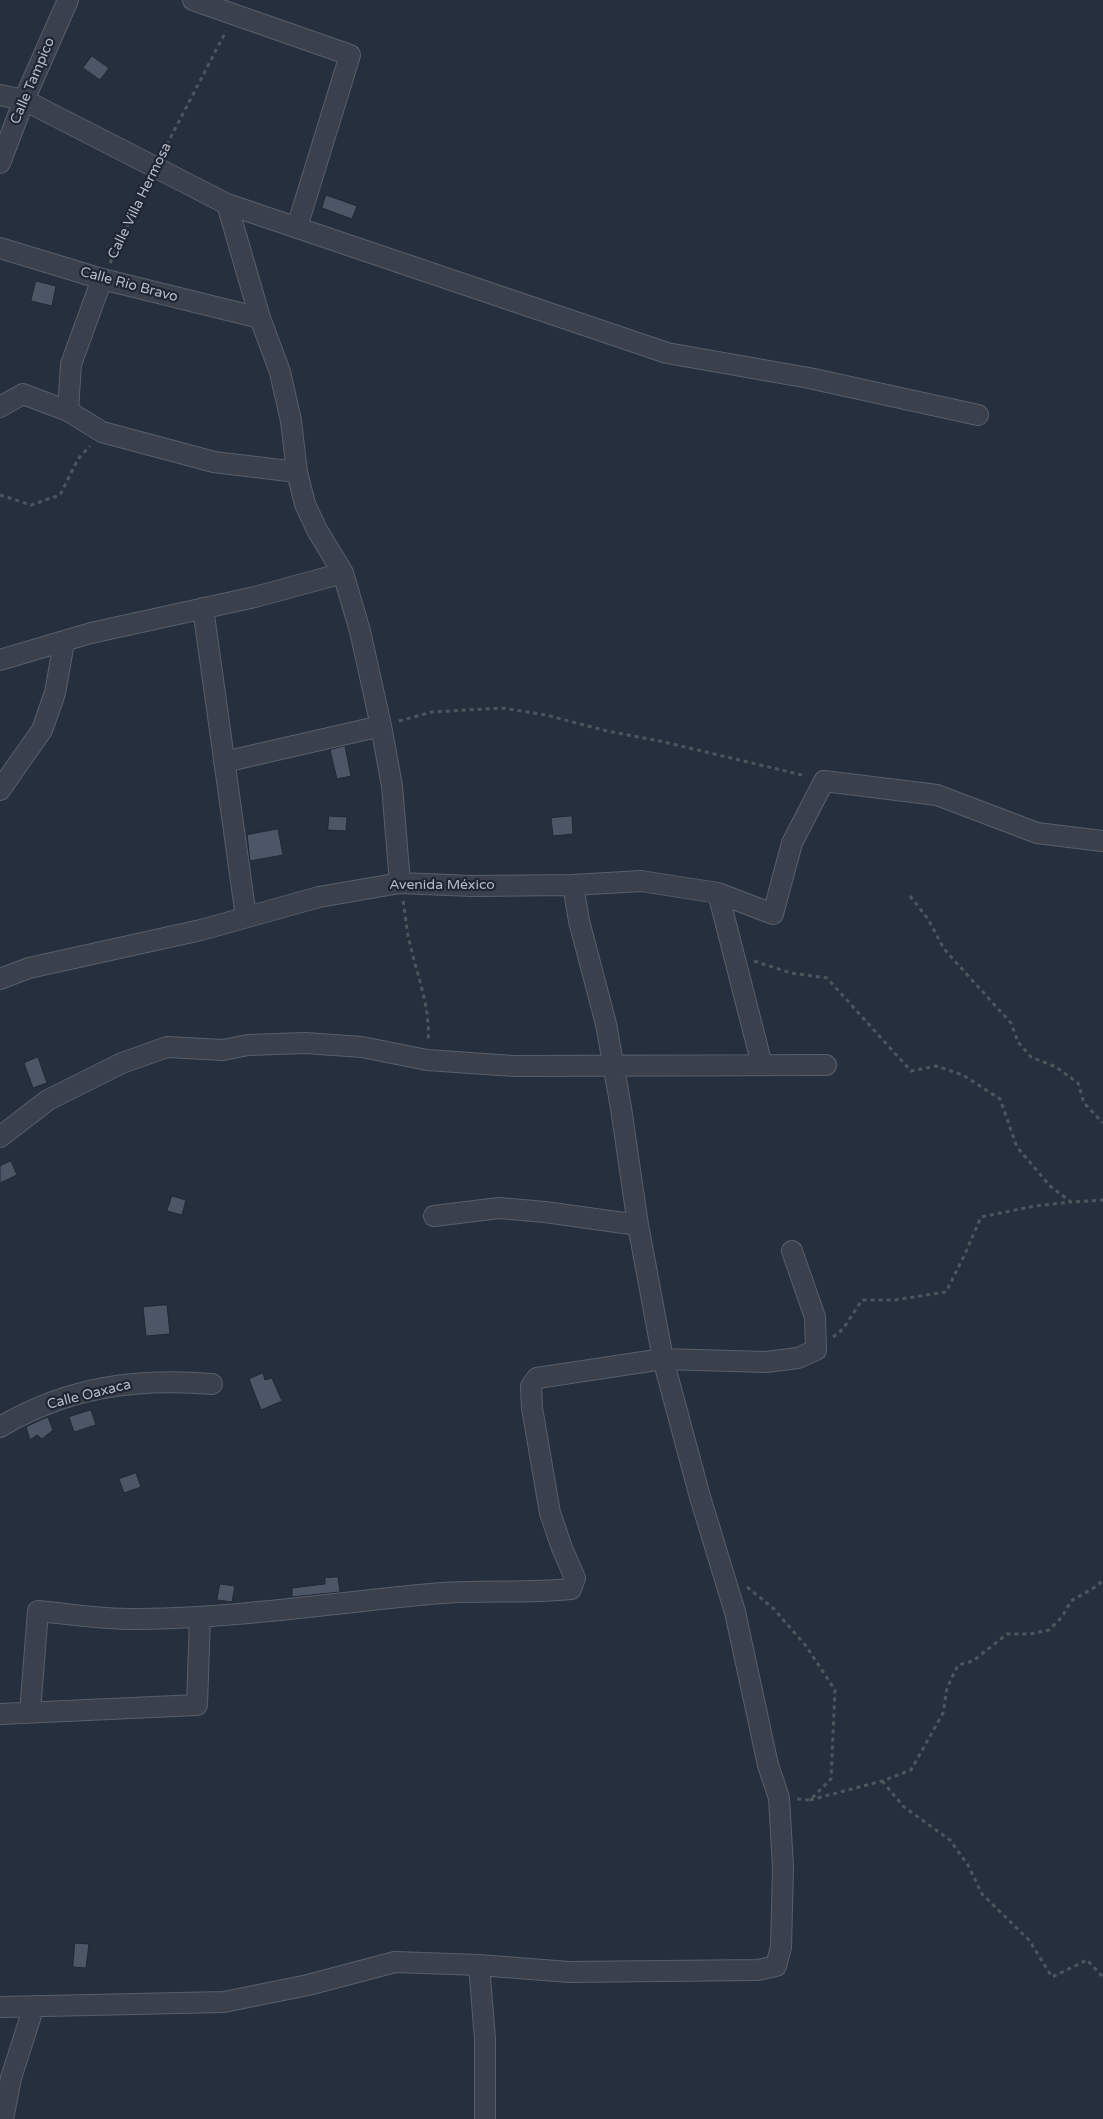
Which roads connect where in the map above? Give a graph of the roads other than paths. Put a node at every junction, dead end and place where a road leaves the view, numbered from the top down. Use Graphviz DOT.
graph roads {
  1 [pos="68,0"];
  2 [pos="193,0"];
  3 [pos="238,7"];
  4 [pos="0,95"];
  5 [pos="24,100"];
  6 [pos="0,163"];
  7 [pos="227,204"];
  8 [pos="297,227"];
  9 [pos="0,248"];
  10 [pos="102,279"];
  11 [pos="260,318"];
  12 [pos="0,407"];
  13 [pos="68,411"];
  14 [pos="978,416"];
  15 [pos="297,472"];
  16 [pos="344,573"];
  17 [pos="203,608"];
  18 [pos="64,642"];
  19 [pos="0,660"];
  20 [pos="382,726"];
  21 [pos="224,762"];
  22 [pos="0,790"];
  23 [pos="1102,842"];
  24 [pos="400,883"];
  25 [pos="573,884"];
  26 [pos="718,893"];
  27 [pos="246,917"];
  28 [pos="0,980"];
  29 [pos="762,1065"];
  30 [pos="826,1065"];
  31 [pos="613,1066"];
  32 [pos="0,1137"];
  33 [pos="434,1216"];
  34 [pos="638,1225"];
  35 [pos="792,1251"];
  36 [pos="663,1359"];
  37 [pos="212,1384"];
  38 [pos="0,1427"];
  39 [pos="200,1617"];
  40 [pos="30,1712"];
  41 [pos="0,1714"];
  42 [pos="479,1964"];
  43 [pos="34,2006"];
  44 [pos="0,2007"];
  45 [pos="3,2119"];
  46 [pos="485,2119"];
  1 -- 5 [label="street, Calle Tampico"];
  2 -- 3 [label="street"];
  3 -- 8 [label="street"];
  4 -- 5 [label="street"];
  5 -- 6 [label="street, Calle Tampico"];
  5 -- 7 [label="street"];
  7 -- 8 [label="street"];
  7 -- 11 [label="street"];
  8 -- 14 [label="street"];
  9 -- 10 [label="street, Calle Río Bravo"];
  10 -- 11 [label="street, Calle Río Bravo"];
  10 -- 13 [label="street"];
  11 -- 15 [label="street"];
  12 -- 13 [label="street"];
  13 -- 15 [label="street"];
  15 -- 16 [label="street"];
  16 -- 17 [label="street"];
  16 -- 20 [label="street"];
  17 -- 18 [label="street"];
  17 -- 21 [label="street"];
  18 -- 19 [label="street"];
  18 -- 22 [label="street"];
  20 -- 21 [label="street"];
  20 -- 24 [label="street"];
  21 -- 27 [label="street"];
  23 -- 26 [label="street, Avenida México"];
  24 -- 25 [label="street, Avenida México"];
  24 -- 27 [label="street, Avenida México"];
  25 -- 26 [label="street, Avenida México"];
  25 -- 31 [label="street"];
  26 -- 29 [label="street"];
  27 -- 28 [label="street, Avenida México"];
  29 -- 30 [label="street"];
  29 -- 31 [label="street"];
  31 -- 32 [label="street"];
  31 -- 34 [label="street"];
  33 -- 34 [label="street"];
  34 -- 36 [label="street"];
  35 -- 36 [label="street"];
  36 -- 39 [label="street"];
  36 -- 42 [label="street"];
  37 -- 38 [label="street, Calle Oaxaca"];
  39 -- 40 [label="street"];
  39 -- 40 [label="street"];
  40 -- 41 [label="street"];
  42 -- 43 [label="street"];
  42 -- 46 [label="street"];
  43 -- 44 [label="street"];
  43 -- 45 [label="street"];
}
